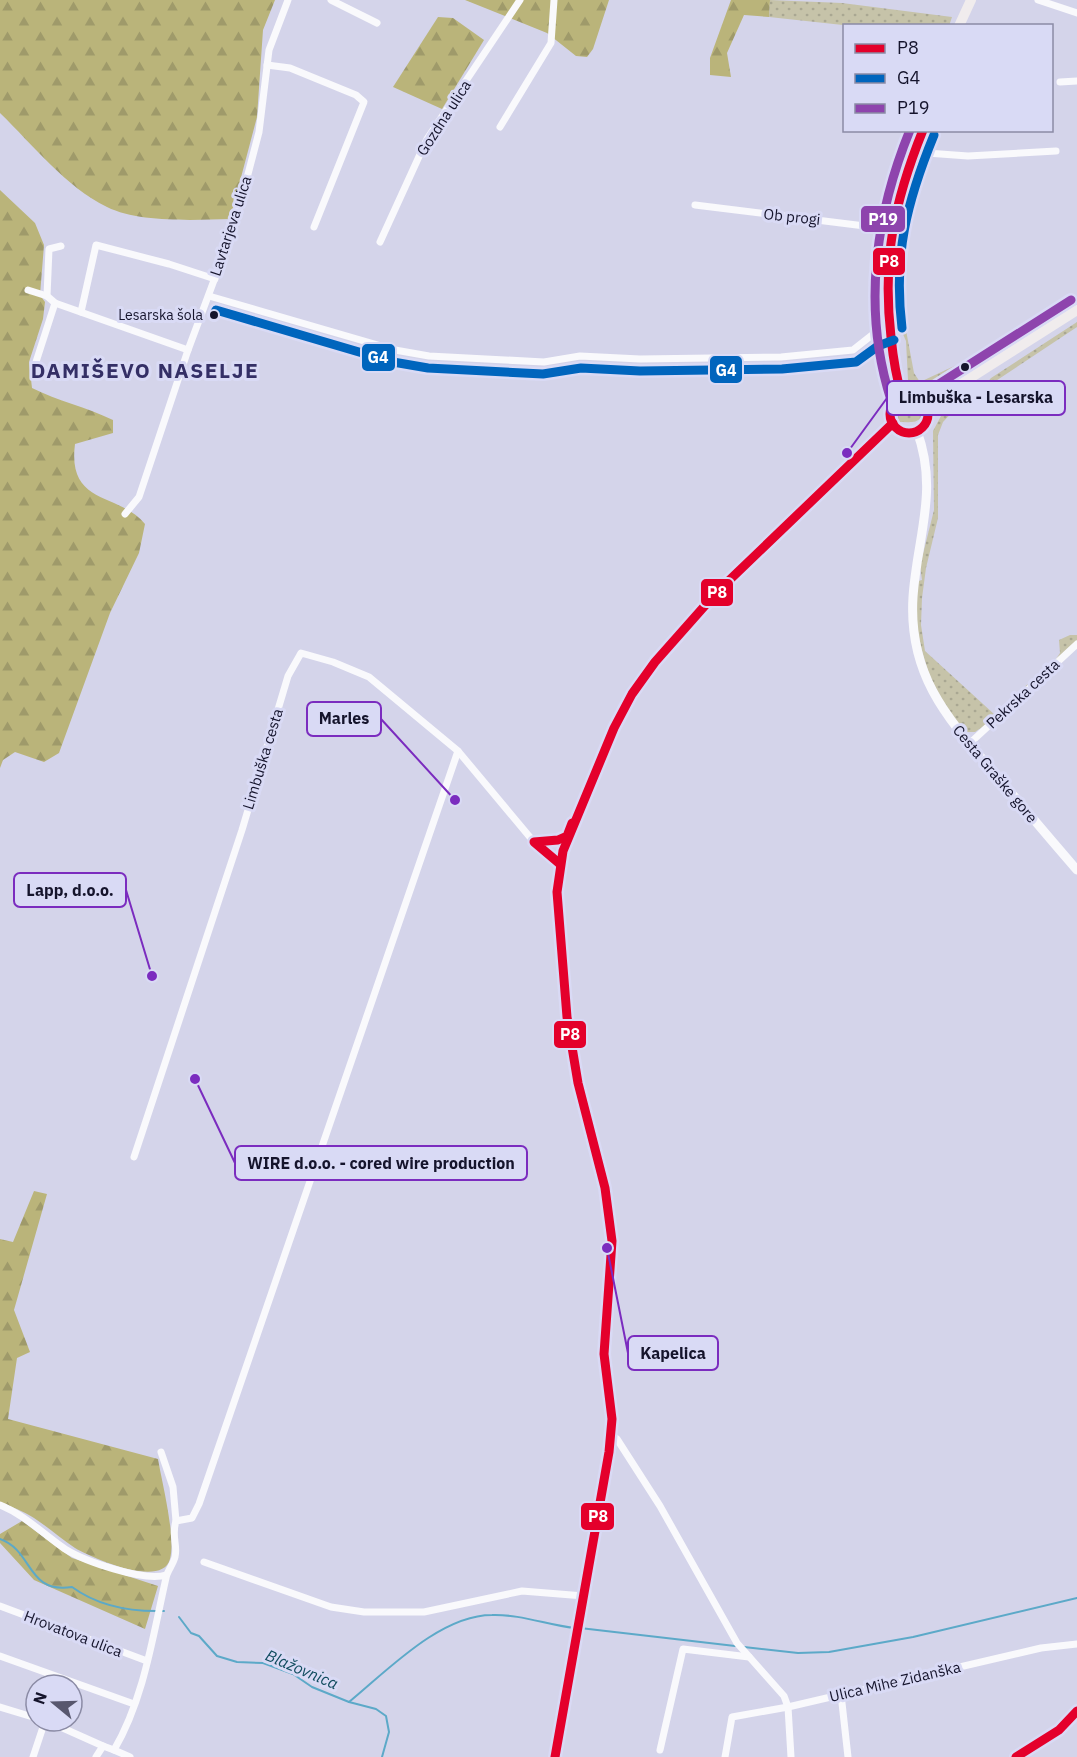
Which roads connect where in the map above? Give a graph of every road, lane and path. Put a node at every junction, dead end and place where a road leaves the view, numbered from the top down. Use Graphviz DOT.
graph roads {
  1 [pos="288,0"];
  2 [pos="331,0"];
  3 [pos="520,0"];
  4 [pos="554,0"];
  5 [pos="971,0"];
  6 [pos="1038,0"];
  7 [pos="1077,13"];
  8 [pos="377,23"];
  9 [pos="960,24"];
  10 [pos="267,65"];
  11 [pos="1077,81"];
  12 [pos="1060,82"];
  13 [pos="500,127"];
  14 [pos="922,132"];
  15 [pos="1056,151"];
  16 [pos="914,152"];
  17 [pos="695,205"];
  18 [pos="314,227"];
  19 [pos="889,228"];
  20 [pos="380,242"];
  21 [pos="61,246"];
  22 [pos="214,279"];
  23 [pos="28,290"];
  24 [pos="47,296"];
  25 [pos="209,296"];
  26 [pos="55,303"];
  27 [pos="1077,310"];
  28 [pos="81,312"];
  29 [pos="890,329"];
  30 [pos="188,350"];
  31 [pos="35,365"];
  32 [pos="902,396"];
  33 [pos="926,406"];
  34 [pos="893,423"];
  35 [pos="917,431"];
  36 [pos="125,514"];
  37 [pos="1077,644"];
  38 [pos="969,744"];
  39 [pos="458,751"];
  40 [pos="567,836"];
  41 [pos="534,842"];
  42 [pos="560,864"];
  43 [pos="1077,870"];
  44 [pos="134,1157"];
  45 [pos="611,1435"];
  46 [pos="161,1452"];
  47 [pos="0,1505"];
  48 [pos="176,1521"];
  49 [pos="204,1562"];
  50 [pos="166,1575"];
  51 [pos="584,1596"];
  52 [pos="0,1606"];
  53 [pos="1077,1644"];
  54 [pos="0,1656"];
  55 [pos="749,1658"];
  56 [pos="147,1662"];
  57 [pos="841,1694"];
  58 [pos="134,1704"];
  59 [pos="0,1707"];
  60 [pos="788,1707"];
  61 [pos="1077,1711"];
  62 [pos="24,1714"];
  63 [pos="42,1733"];
  64 [pos="73,1733"];
  65 [pos="103,1746"];
  66 [pos="114,1750"];
  67 [pos="660,1750"];
  68 [pos="33,1757"];
  69 [pos="96,1757"];
  70 [pos="130,1757"];
  71 [pos="555,1757"];
  72 [pos="725,1757"];
  73 [pos="791,1757"];
  74 [pos="848,1757"];
  75 [pos="1016,1757"];
  1 -- 10 [label="street, Lavtarjeva ulica"];
  2 -- 8 [label="street"];
  3 -- 20 [label="street, Gozdna ulica"];
  4 -- 13 [label="street"];
  5 -- 9 [label="main road"];
  6 -- 7 [label="street"];
  10 -- 18 [label="street"];
  10 -- 22 [label="street, Lavtarjeva ulica"];
  11 -- 12 [label="street"];
  14 -- 16 [label="main road"];
  15 -- 16 [label="street"];
  16 -- 19 [label="main road"];
  17 -- 19 [label="street, Ob progi"];
  19 -- 29 [label="main road"];
  21 -- 24 [label="street"];
  22 -- 25 [label="street, Lavtarjeva ulica"];
  22 -- 28 [label="street"];
  23 -- 24 [label="street"];
  24 -- 26 [label="street"];
  25 -- 29 [label="street"];
  25 -- 30 [label="street, Lavtarjeva ulica"];
  26 -- 28 [label="street"];
  26 -- 31 [label="street"];
  27 -- 33 [label="main road"];
  28 -- 30 [label="street"];
  29 -- 32 [label="main road"];
  30 -- 36 [label="street, Lavtarjeva ulica"];
  32 -- 33 [label="main road"];
  32 -- 34 [label="main road"];
  33 -- 35 [label="main road"];
  34 -- 35 [label="main road"];
  34 -- 40 [label="main road"];
  35 -- 38 [label="street, Cesta Graške gore"];
  37 -- 38 [label="street, Pekrska cesta"];
  38 -- 43 [label="street, Cesta Graške gore"];
  39 -- 41 [label="street, Limbuška cesta"];
  39 -- 44 [label="street, Limbuška cesta"];
  39 -- 48 [label="street"];
  40 -- 41 [label="street"];
  40 -- 42 [label="main road"];
  41 -- 42 [label="street, Limbuška cesta"];
  42 -- 45 [label="main road"];
  45 -- 51 [label="main road"];
  45 -- 55 [label="street"];
  46 -- 48 [label="street"];
  47 -- 50 [label="street"];
  48 -- 50 [label="street"];
  49 -- 51 [label="street"];
  50 -- 56 [label="street"];
  51 -- 71 [label="main road"];
  52 -- 56 [label="street, Hrovatova ulica"];
  53 -- 57 [label="street, Ulica Mihe Zidanška"];
  54 -- 58 [label="street"];
  55 -- 60 [label="street"];
  55 -- 67 [label="street"];
  56 -- 58 [label="street"];
  57 -- 60 [label="street, Ulica Mihe Zidanška"];
  57 -- 74 [label="street"];
  58 -- 66 [label="street"];
  59 -- 62 [label="street"];
  60 -- 72 [label="street, Ulica Mihe Zidanška"];
  60 -- 73 [label="street"];
  61 -- 75 [label="street"];
  63 -- 68 [label="street"];
  64 -- 65 [label="street"];
  65 -- 66 [label="street"];
  65 -- 69 [label="street"];
  66 -- 70 [label="street"];
}
